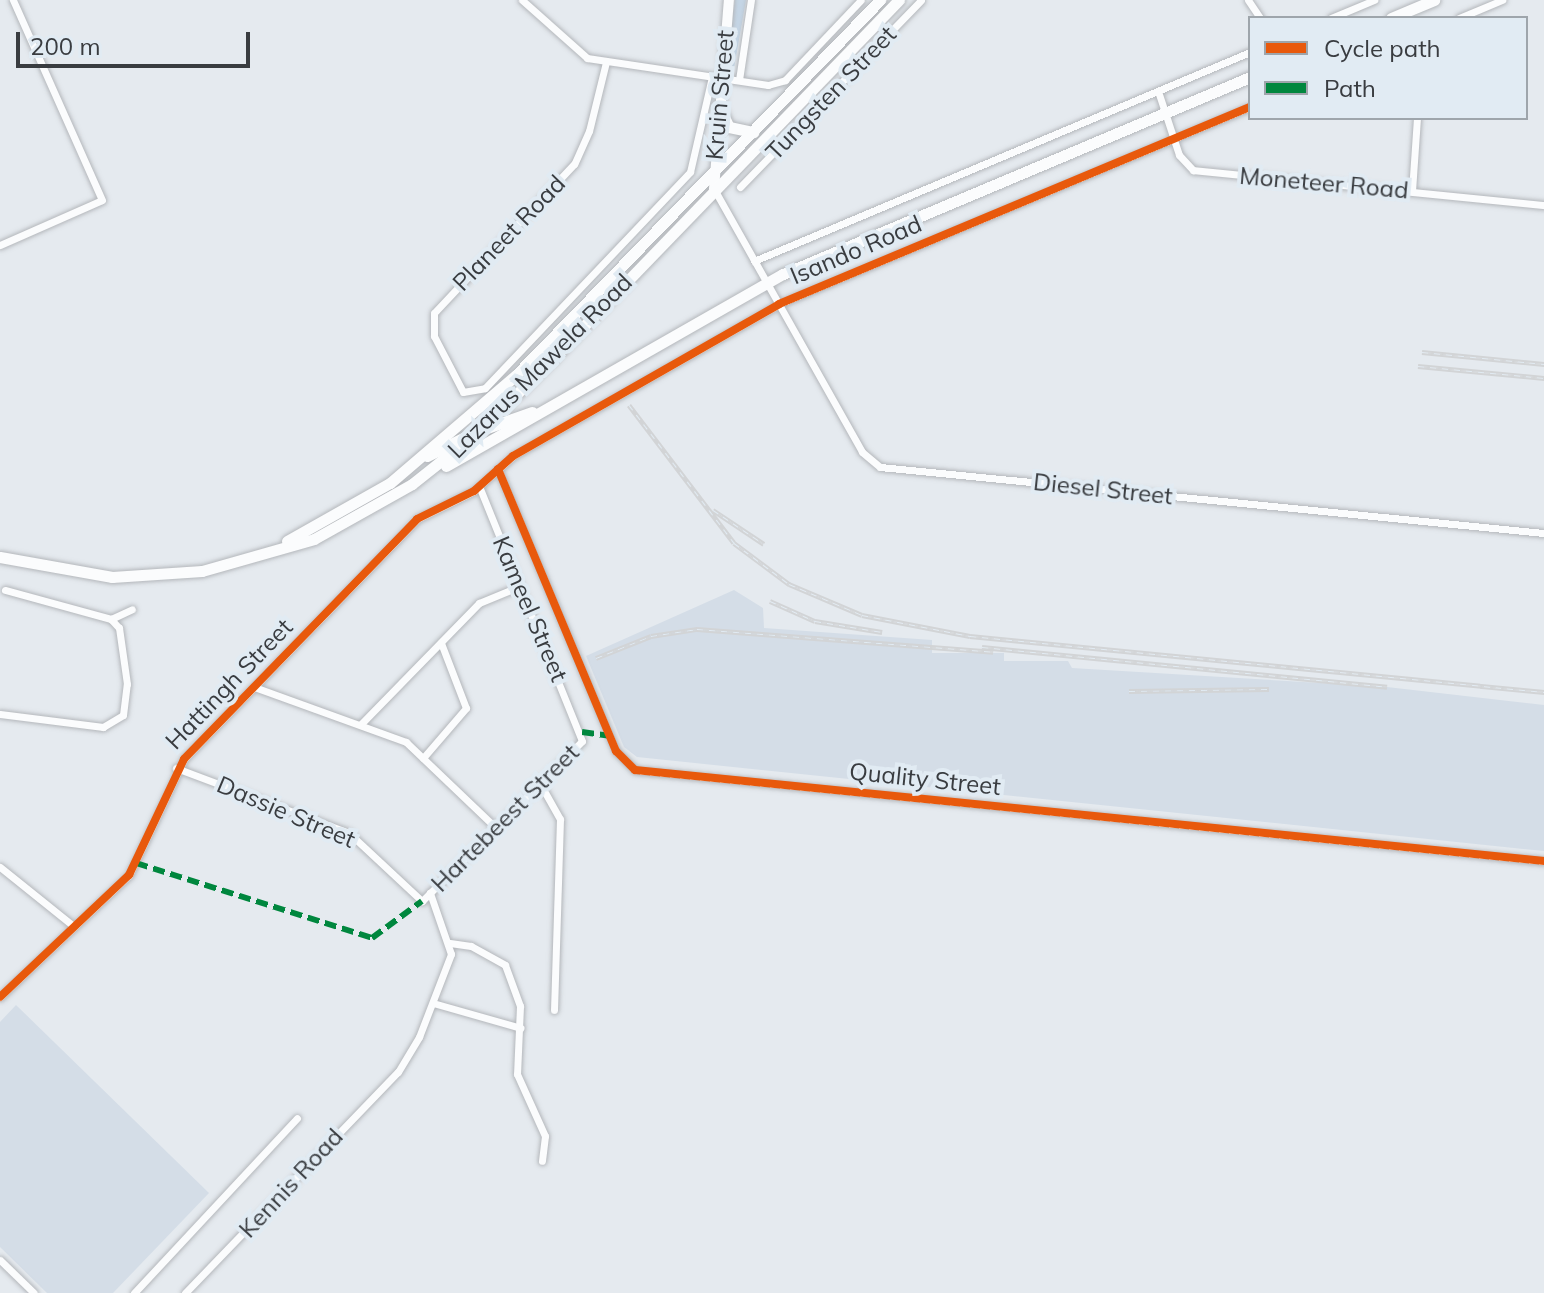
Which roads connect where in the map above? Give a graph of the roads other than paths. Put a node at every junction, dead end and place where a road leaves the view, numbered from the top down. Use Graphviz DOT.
graph roads {
  1 [pos="13,0"];
  2 [pos="522,0"];
  3 [pos="729,0"];
  4 [pos="751,0"];
  5 [pos="861,0"];
  6 [pos="880,0"];
  7 [pos="899,0"];
  8 [pos="921,0"];
  9 [pos="1374,0"];
  10 [pos="1434,0"];
  11 [pos="1502,0"];
  12 [pos="1336,16"];
  13 [pos="1396,16"];
  14 [pos="1464,16"];
  15 [pos="1248,53"];
  16 [pos="606,62"];
  17 [pos="718,78"];
  18 [pos="1248,78"];
  19 [pos="739,80"];
  20 [pos="1158,91"];
  21 [pos="719,106"];
  22 [pos="1248,108"];
  23 [pos="1166,112"];
  24 [pos="1417,120"];
  25 [pos="753,132"];
  26 [pos="1175,139"];
  27 [pos="713,173"];
  28 [pos="740,187"];
  29 [pos="714,189"];
  30 [pos="1412,191"];
  31 [pos="1544,205"];
  32 [pos="0,245"];
  33 [pos="754,261"];
  34 [pos="767,282"];
  35 [pos="779,304"];
  36 [pos="541,410"];
  37 [pos="480,430"];
  38 [pos="419,460"];
  39 [pos="498,469"];
  40 [pos="412,484"];
  41 [pos="479,486"];
  42 [pos="1544,533"];
  43 [pos="0,548"];
  44 [pos="0,557"];
  45 [pos="520,586"];
  46 [pos="5,590"];
  47 [pos="132,609"];
  48 [pos="111,619"];
  49 [pos="441,643"];
  50 [pos="254,687"];
  51 [pos="0,714"];
  52 [pos="361,724"];
  53 [pos="582,732"];
  54 [pos="423,758"];
  55 [pos="176,768"];
  56 [pos="538,780"];
  57 [pos="494,826"];
  58 [pos="1544,861"];
  59 [pos="0,867"];
  60 [pos="430,893"];
  61 [pos="422,901"];
  62 [pos="71,924"];
  63 [pos="450,943"];
  64 [pos="0,997"];
  65 [pos="433,1003"];
  66 [pos="554,1010"];
  67 [pos="521,1028"];
  68 [pos="297,1118"];
  69 [pos="542,1161"];
  70 [pos="0,1260"];
  71 [pos="34,1293"];
  72 [pos="134,1293"];
  73 [pos="185,1293"];
  1 -- 32 [label="street"];
  2 -- 16 [label="street"];
  3 -- 17 [label="main road, Kruin Street"];
  4 -- 19 [label="street, Kruin Street"];
  5 -- 19 [label="street"];
  6 -- 25 [label="main road, Lazarus Mawela Road"];
  7 -- 29 [label="main road, Lazarus Mawela Road"];
  8 -- 28 [label="street, Tungsten Street"];
  9 -- 12 [label="street"];
  10 -- 13 [label="main road"];
  11 -- 14 [label="street"];
  15 -- 20 [label="street, Isando Road"];
  16 -- 17 [label="street"];
  16 -- 17 [label="street, Planeet Road"];
  17 -- 19 [label="street"];
  17 -- 21 [label="main road, Kruin Street"];
  18 -- 23 [label="main road, Isando Road"];
  20 -- 23 [label="street, Moneteer Road"];
  20 -- 33 [label="street, Isando Road"];
  21 -- 25 [label="main road"];
  21 -- 27 [label="main road, Kruin Street"];
  22 -- 26 [label="street, Isando Road"];
  23 -- 26 [label="street, Moneteer Road"];
  23 -- 34 [label="main road, Isando Road"];
  24 -- 30 [label="street"];
  25 -- 27 [label="main road, Lazarus Mawela Road"];
  26 -- 30 [label="street, Moneteer Road"];
  26 -- 35 [label="street, Isando Road"];
  27 -- 29 [label="main road, Kruin Street"];
  27 -- 38 [label="main road, Lazarus Mawela Road"];
  29 -- 33 [label="street"];
  29 -- 37 [label="main road, Lazarus Mawela Road"];
  30 -- 31 [label="street, Moneteer Road"];
  33 -- 34 [label="street"];
  34 -- 35 [label="street, Diesel Street"];
  34 -- 36 [label="main road, Isando Road"];
  35 -- 39 [label="street, Isando Road"];
  35 -- 42 [label="street, Diesel Street"];
  36 -- 37 [label="main road, Isando Road"];
  36 -- 40 [label="main road, Isando Road"];
  37 -- 38 [label="main road"];
  37 -- 40 [label="main road, Lazarus Mawela Road"];
  38 -- 43 [label="main road, Lazarus Mawela Road"];
  39 -- 41 [label="street, Hattingh Street"];
  39 -- 58 [label="street, Quality Street"];
  40 -- 44 [label="main road, Lazarus Mawela Road"];
  41 -- 45 [label="street, Kameel Street"];
  41 -- 50 [label="street, Hattingh Street"];
  45 -- 49 [label="street"];
  45 -- 53 [label="street, Kameel Street"];
  46 -- 48 [label="street"];
  47 -- 48 [label="street"];
  48 -- 51 [label="street"];
  49 -- 52 [label="street"];
  49 -- 54 [label="street"];
  50 -- 52 [label="street"];
  50 -- 55 [label="street, Hattingh Street"];
  52 -- 54 [label="street"];
  53 -- 56 [label="street, Hartebeest Street"];
  54 -- 57 [label="street"];
  55 -- 61 [label="street, Dassie Street"];
  55 -- 62 [label="street, Hattingh Street"];
  56 -- 57 [label="street, Hartebeest Street"];
  56 -- 66 [label="street"];
  57 -- 60 [label="street, Hartebeest Street"];
  59 -- 62 [label="street"];
  60 -- 61 [label="street, Hartebeest Street"];
  60 -- 63 [label="street"];
  62 -- 64 [label="street, Hattingh Street"];
  63 -- 65 [label="street, Kennis Road"];
  63 -- 67 [label="street"];
  65 -- 67 [label="street"];
  65 -- 73 [label="street, Kennis Road"];
  67 -- 69 [label="street"];
  68 -- 72 [label="street"];
  70 -- 71 [label="street"];
}
